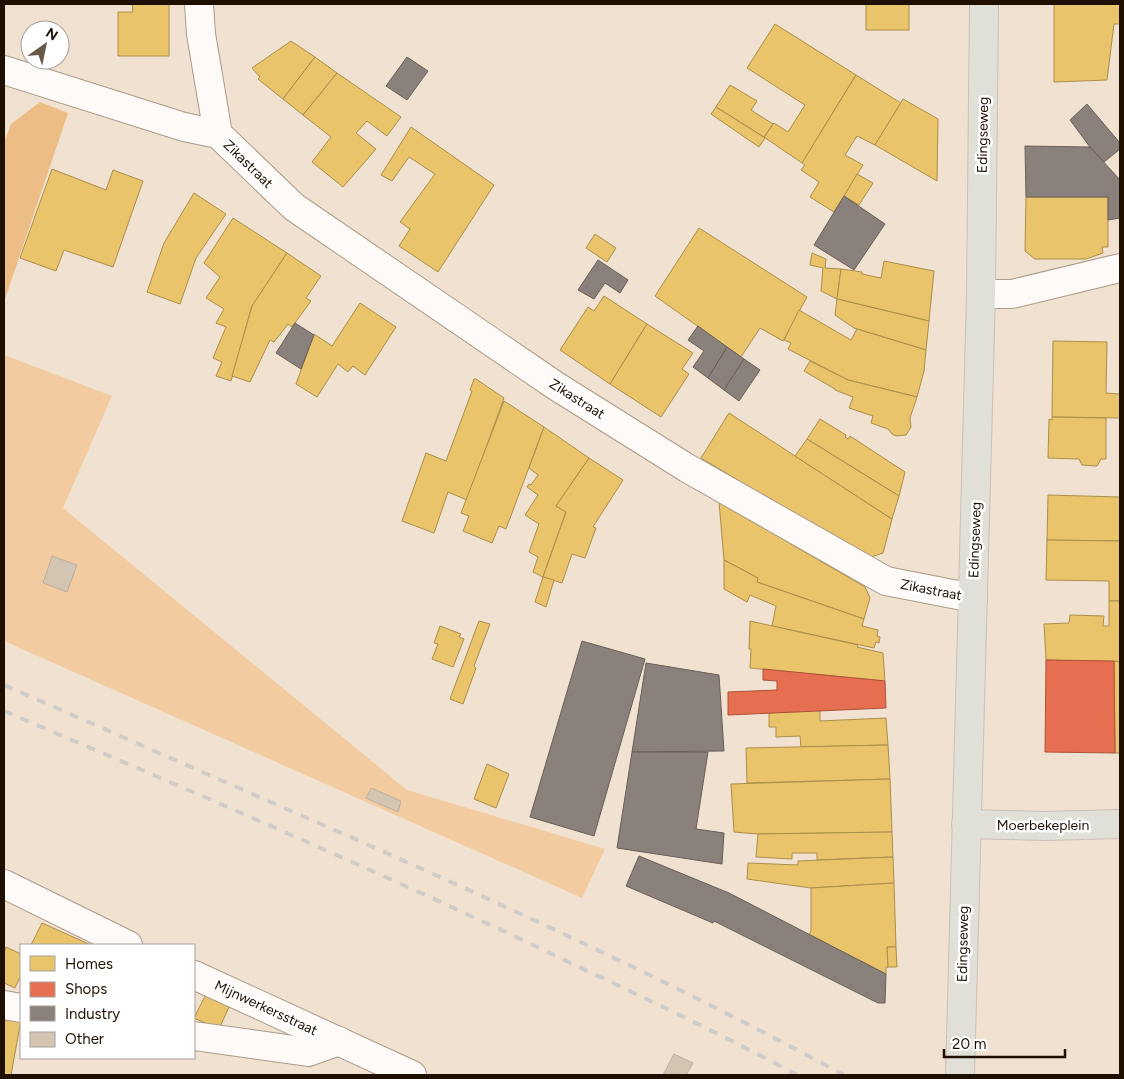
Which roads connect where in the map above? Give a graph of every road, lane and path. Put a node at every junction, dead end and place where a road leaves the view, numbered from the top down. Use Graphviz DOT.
graph roads {
  1 [pos="199,4"];
  2 [pos="984,4"];
  3 [pos="4,70"];
  4 [pos="218,134"];
  5 [pos="1120,268"];
  6 [pos="981,294"];
  7 [pos="973,598"];
  8 [pos="966,824"];
  9 [pos="1120,824"];
  10 [pos="6,893"];
  11 [pos="126,944"];
  12 [pos="195,975"];
  13 [pos="4,1005"];
  14 [pos="20,1008"];
  15 [pos="195,1036"];
  16 [pos="338,1042"];
  17 [pos="412,1075"];
  18 [pos="960,1075"];
  1 -- 4 [label="street, Zikastraat"];
  2 -- 6 [label="main road, Edingseweg"];
  3 -- 4 [label="street, Zikastraat"];
  4 -- 7 [label="street, Zikastraat"];
  5 -- 6 [label="street"];
  6 -- 7 [label="main road, Edingseweg"];
  7 -- 8 [label="main road, Edingseweg"];
  8 -- 9 [label="main road, Moerbekeplein"];
  8 -- 18 [label="main road, Edingseweg"];
  10 -- 11 [label="street"];
  12 -- 16 [label="street, Mijnwerkersstraat"];
  13 -- 14 [label="street"];
  15 -- 16 [label="street, Mijnwerkersstraat"];
  16 -- 17 [label="street, Mijnwerkersstraat"];
}
